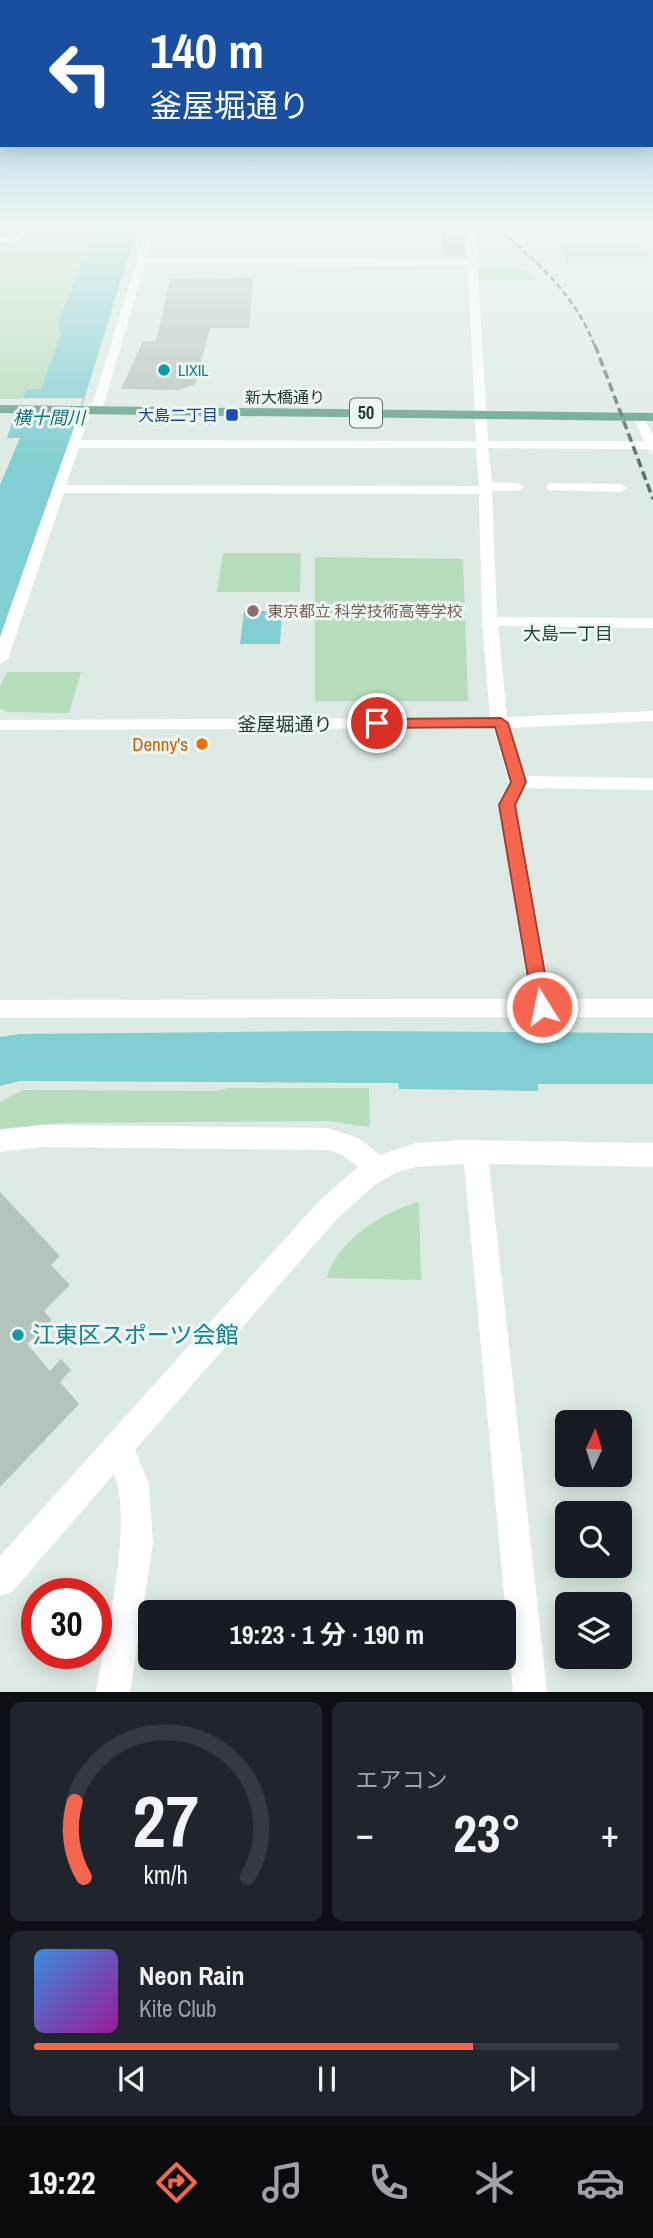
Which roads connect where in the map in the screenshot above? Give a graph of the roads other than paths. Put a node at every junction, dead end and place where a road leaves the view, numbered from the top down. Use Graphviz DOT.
graph roads {
  1 [pos="124,304"];
  2 [pos="475,304"];
  3 [pos="6,406"];
  4 [pos="87,407"];
  5 [pos="653,410"];
  6 [pos="479,411"];
  7 [pos="646,417"];
  8 [pos="75,444"];
  9 [pos="483,445"];
  10 [pos="652,447"];
  11 [pos="518,487"];
  12 [pos="551,487"];
  13 [pos="486,488"];
  14 [pos="621,488"];
  15 [pos="60,489"];
  16 [pos="490,621"];
  17 [pos="653,623"];
  18 [pos="0,659"];
  19 [pos="653,716"];
  20 [pos="501,723"];
  21 [pos="0,725"];
  22 [pos="518,782"];
  23 [pos="653,784"];
  24 [pos="542,1007"];
  25 [pos="653,1008"];
  26 [pos="0,1009"];
  27 [pos="7,1140"];
  28 [pos="475,1152"];
  29 [pos="653,1155"];
  30 [pos="377,1170"];
  31 [pos="119,1447"];
  32 [pos="0,1580"];
  33 [pos="113,1692"];
  34 [pos="530,1692"];
  1 -- 4 [label="street"];
  2 -- 6 [label="street"];
  3 -- 4 [label="main road, 新大橋通り / 50"];
  4 -- 6 [label="main road, 新大橋通り / 50"];
  4 -- 8 [label="street"];
  5 -- 6 [label="main road, 新大橋通り / 50"];
  6 -- 7 [label="main road, 新大橋通り / 50"];
  6 -- 9 [label="street"];
  7 -- 10 [label="street"];
  8 -- 9 [label="street"];
  8 -- 15 [label="street"];
  9 -- 10 [label="street"];
  9 -- 13 [label="street"];
  11 -- 13 [label="street"];
  12 -- 14 [label="street"];
  13 -- 15 [label="street"];
  13 -- 16 [label="street"];
  15 -- 18 [label="street"];
  16 -- 17 [label="street"];
  16 -- 20 [label="street"];
  19 -- 20 [label="street, 釜屋堀通り"];
  20 -- 21 [label="street, 釜屋堀通り"];
  20 -- 22 [label="street"];
  22 -- 23 [label="street"];
  22 -- 24 [label="street"];
  24 -- 25 [label="street"];
  24 -- 26 [label="street"];
  27 -- 30 [label="street"];
  28 -- 29 [label="street"];
  28 -- 30 [label="street"];
  28 -- 34 [label="street"];
  30 -- 31 [label="street"];
  31 -- 32 [label="street"];
  31 -- 33 [label="street"];
}
